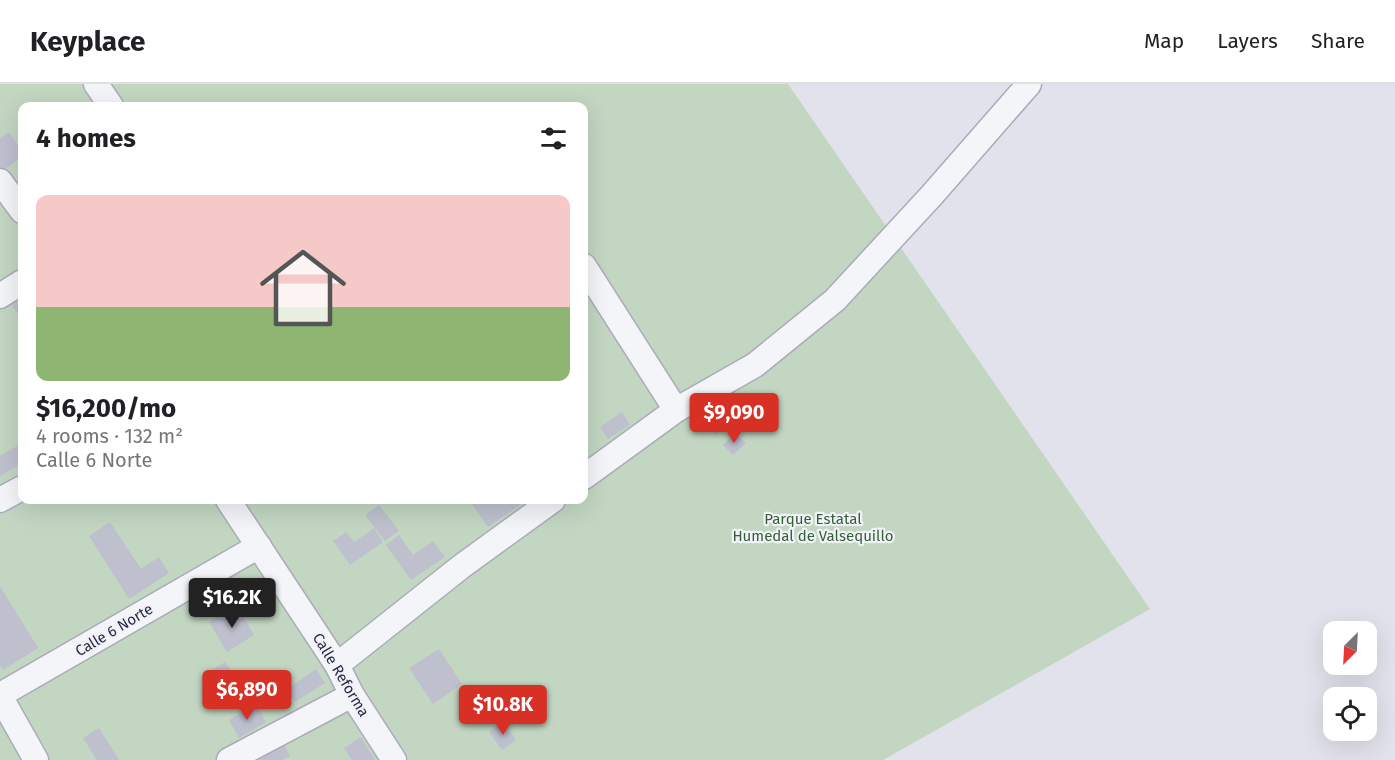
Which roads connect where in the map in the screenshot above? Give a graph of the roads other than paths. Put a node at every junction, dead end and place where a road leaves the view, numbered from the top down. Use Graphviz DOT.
graph roads {
  1 [pos="96,84"];
  2 [pos="1029,84"];
  3 [pos="108,102"];
  4 [pos="0,181"];
  5 [pos="18,206"];
  6 [pos="588,272"];
  7 [pos="18,285"];
  8 [pos="0,296"];
  9 [pos="676,410"];
  10 [pos="588,474"];
  11 [pos="18,490"];
  12 [pos="0,500"];
  13 [pos="231,504"];
  14 [pos="548,504"];
  15 [pos="259,546"];
  16 [pos="338,665"];
  17 [pos="352,695"];
  18 [pos="0,696"];
  19 [pos="36,760"];
  20 [pos="229,760"];
  21 [pos="394,760"];
  1 -- 3 [label="street"];
  2 -- 9 [label="street"];
  4 -- 5 [label="street"];
  6 -- 9 [label="street"];
  7 -- 8 [label="street"];
  9 -- 10 [label="street"];
  11 -- 12 [label="street"];
  13 -- 15 [label="street, Calle Reforma"];
  14 -- 16 [label="street"];
  15 -- 16 [label="street, Calle Reforma"];
  15 -- 18 [label="street, Calle 6 Norte"];
  16 -- 17 [label="street, Calle Reforma"];
  17 -- 20 [label="street"];
  17 -- 21 [label="street, Calle Reforma"];
  18 -- 19 [label="street"];
}
